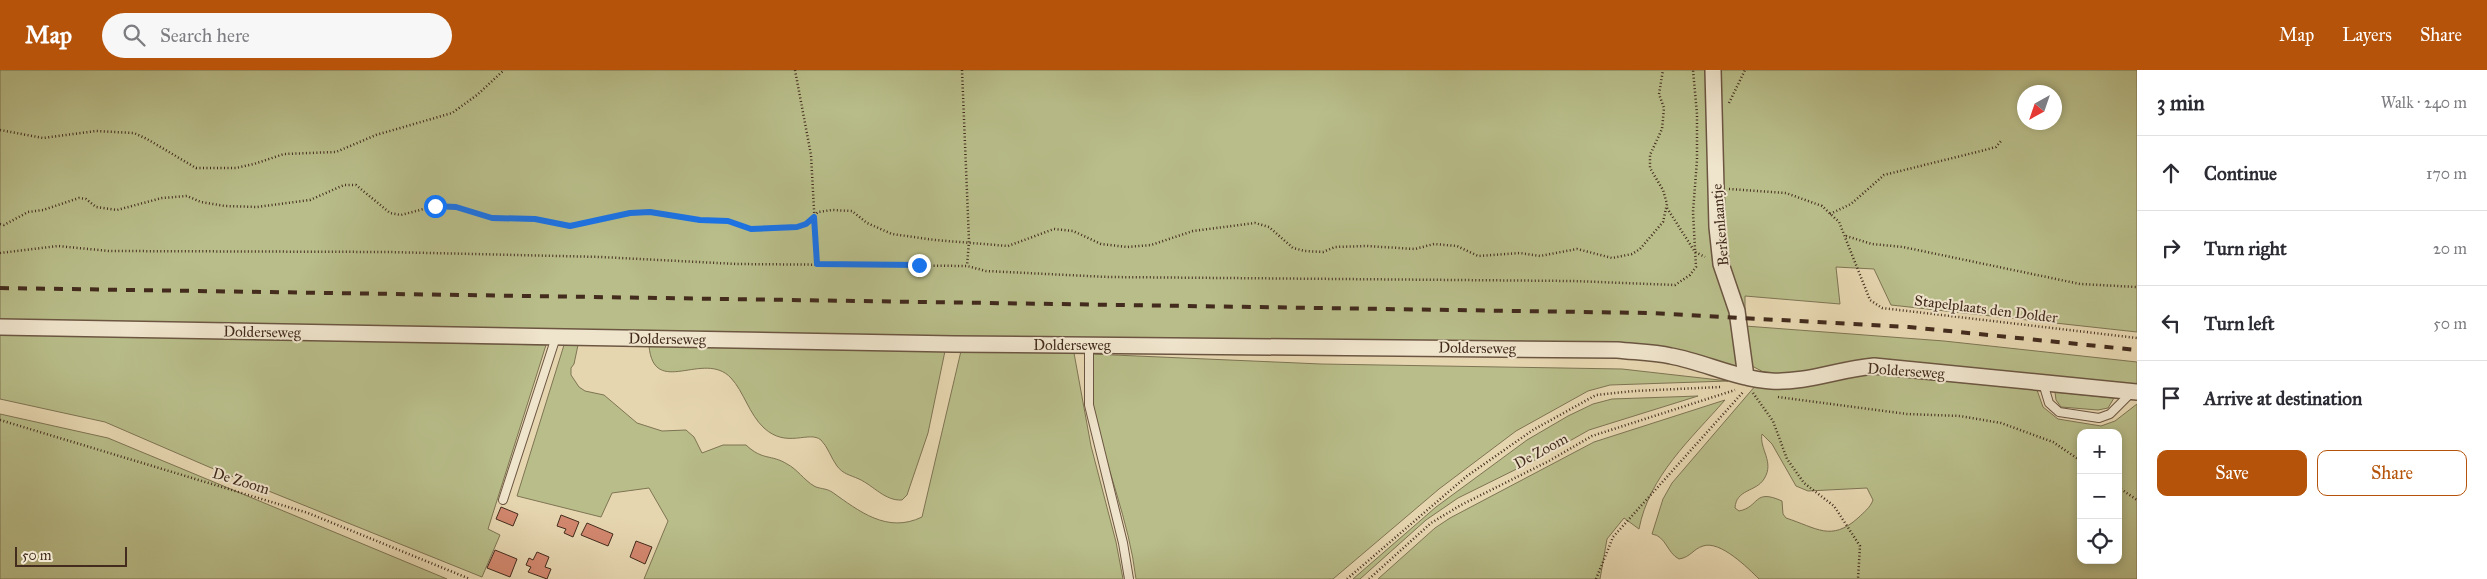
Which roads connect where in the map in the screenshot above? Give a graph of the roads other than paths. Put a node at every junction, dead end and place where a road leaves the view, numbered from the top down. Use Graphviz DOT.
graph roads {
  1 [pos="1713,70"];
  2 [pos="0,327"];
  3 [pos="556,337"];
  4 [pos="1088,344"];
  5 [pos="1747,381"];
  6 [pos="2043,383"];
  7 [pos="2134,392"];
  8 [pos="503,500"];
  9 [pos="1129,579"];
  1 -- 5 [label="street, Berkenlaantje"];
  2 -- 3 [label="street, Dolderseweg"];
  3 -- 4 [label="street, Dolderseweg"];
  3 -- 8 [label="lane"];
  4 -- 5 [label="street, Dolderseweg"];
  4 -- 9 [label="lane"];
  5 -- 6 [label="street, Dolderseweg"];
  6 -- 7 [label="street, Dolderseweg"];
  6 -- 7 [label="lane"];
}
